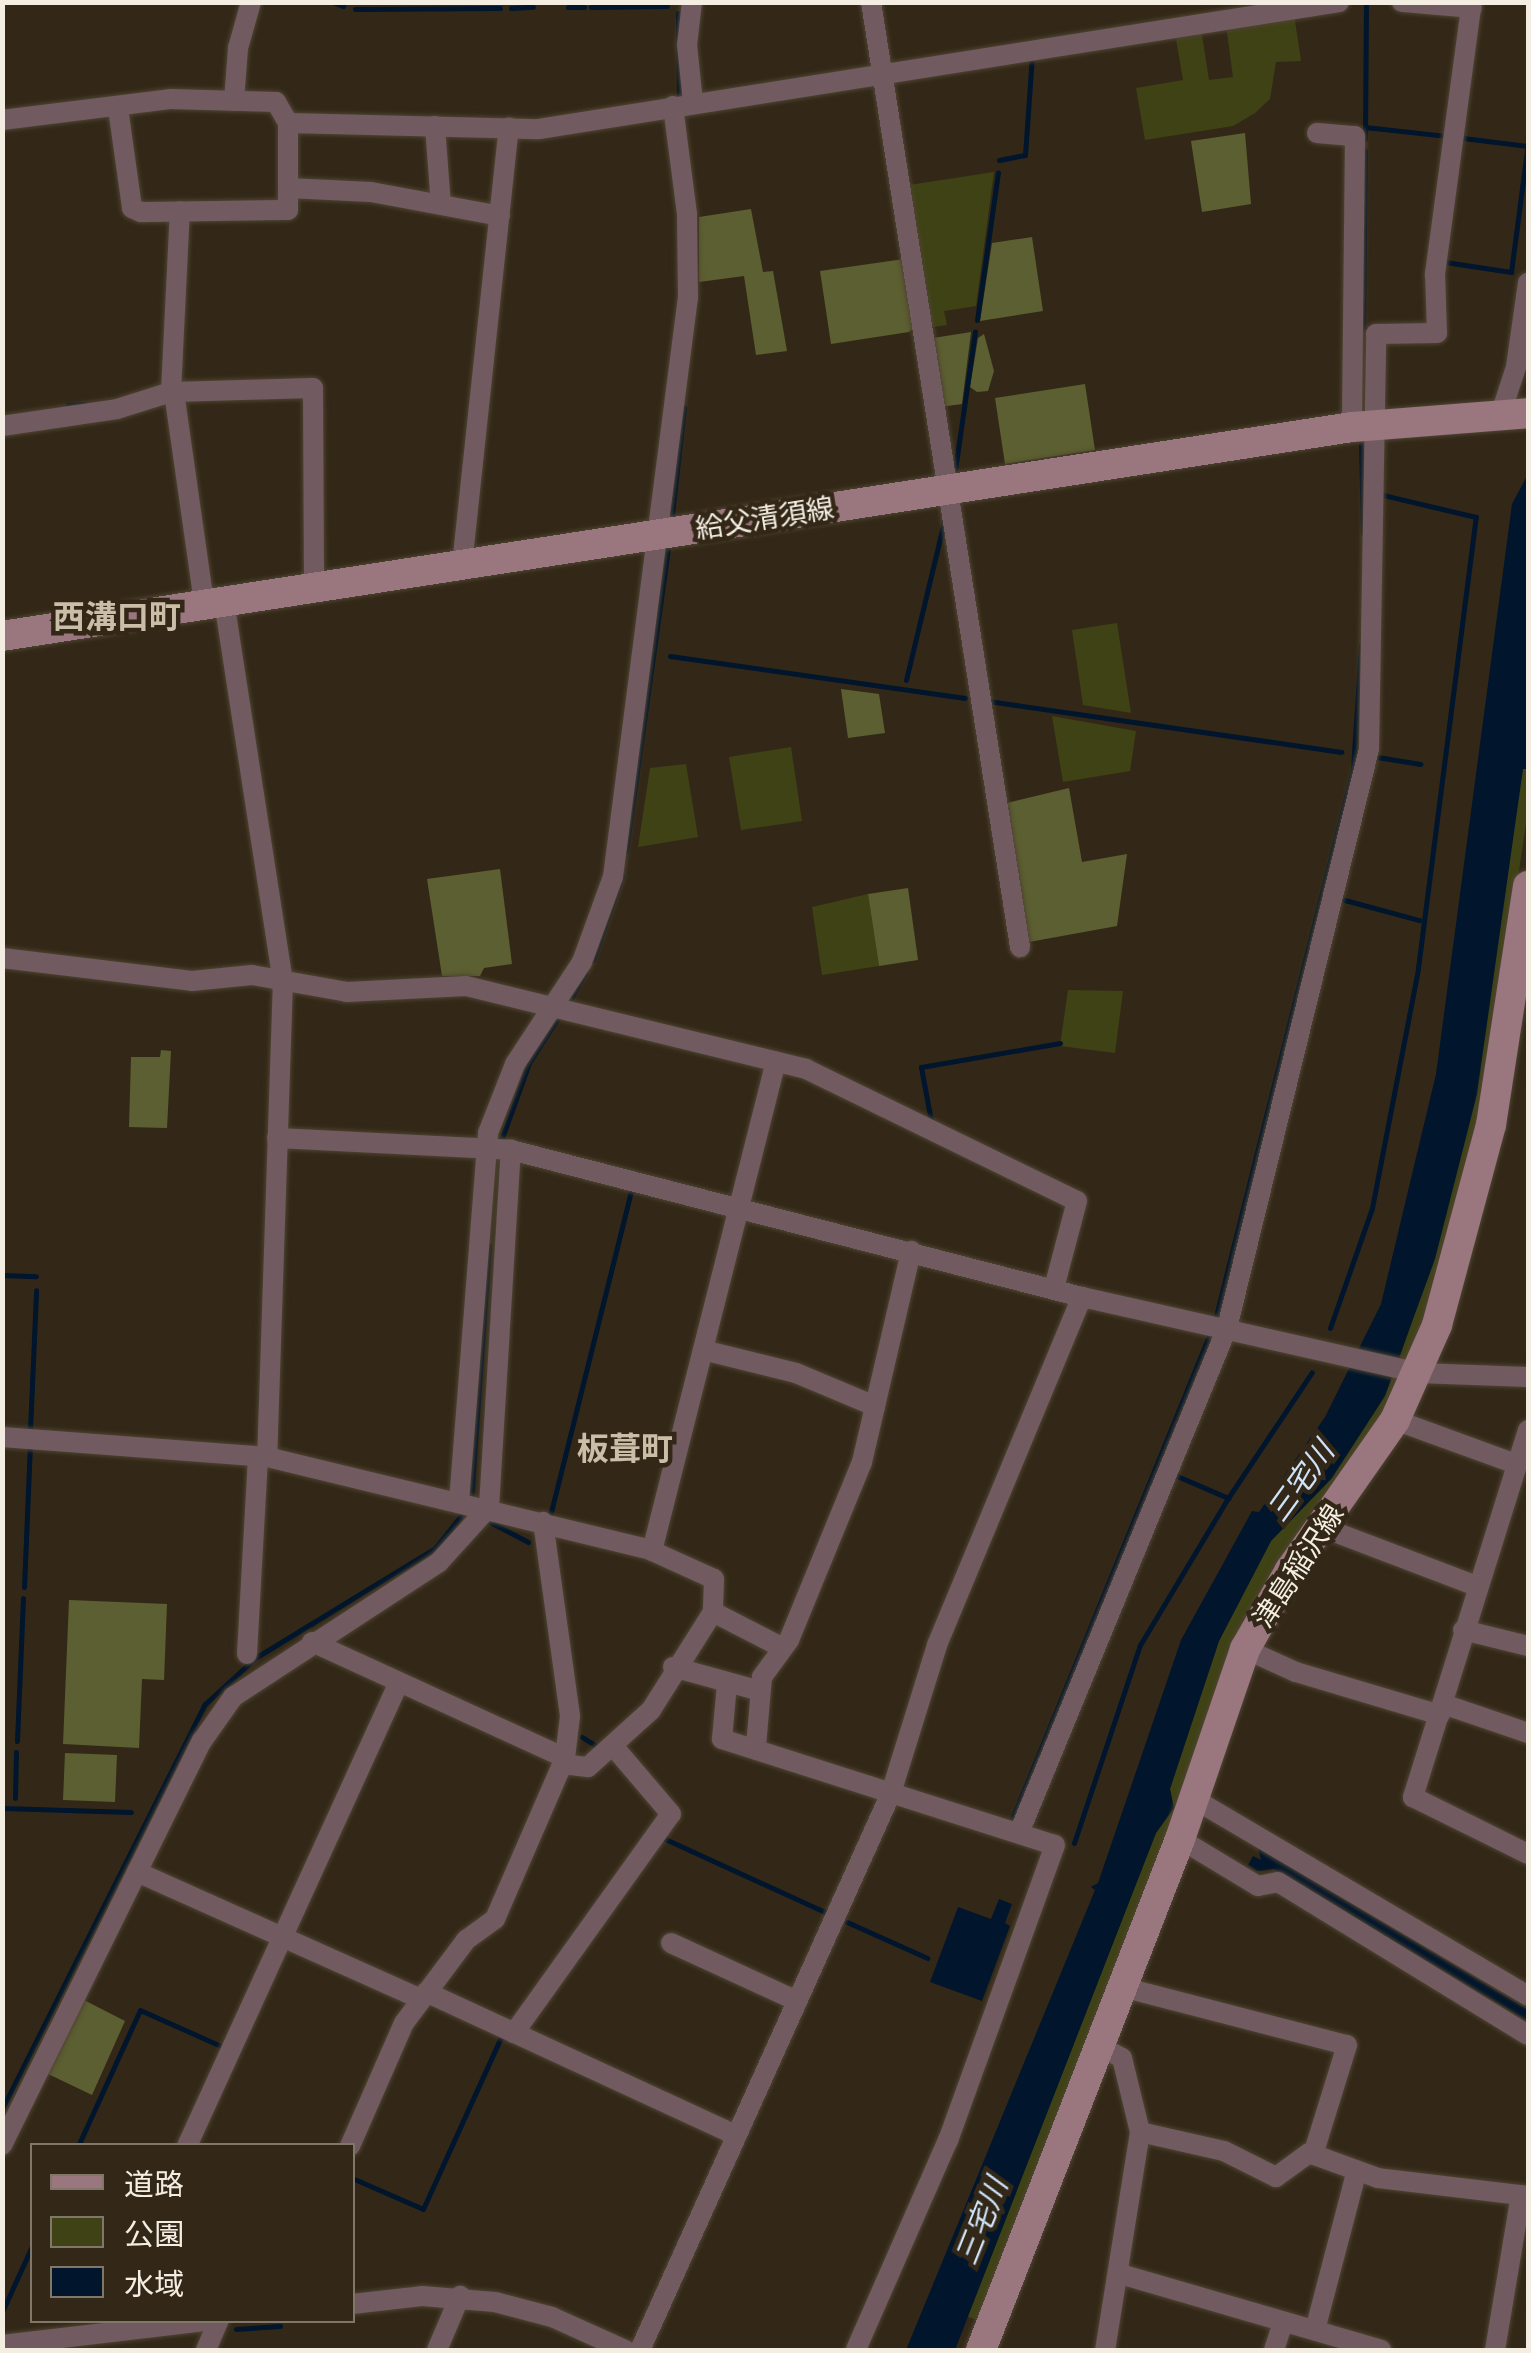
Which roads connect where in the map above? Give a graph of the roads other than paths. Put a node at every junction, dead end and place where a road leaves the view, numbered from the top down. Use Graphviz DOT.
graph roads {
  1 [pos="251,2"];
  2 [pos="692,2"];
  3 [pos="871,2"];
  4 [pos="1339,2"];
  5 [pos="1402,2"];
  6 [pos="1472,5"];
  7 [pos="882,73"];
  8 [pos="234,101"];
  9 [pos="683,104"];
  10 [pos="118,108"];
  11 [pos="2,120"];
  12 [pos="288,123"];
  13 [pos="434,126"];
  14 [pos="509,128"];
  15 [pos="1317,133"];
  16 [pos="288,188"];
  17 [pos="441,205"];
  18 [pos="180,211"];
  19 [pos="500,216"];
  20 [pos="1528,284"];
  21 [pos="173,392"];
  22 [pos="1515,413"];
  23 [pos="1363,425"];
  24 [pos="2,426"];
  25 [pos="946,490"];
  26 [pos="661,534"];
  27 [pos="462,565"];
  28 [pos="314,588"];
  29 [pos="214,603"];
  30 [pos="2,636"];
  31 [pos="1528,886"];
  32 [pos="1020,947"];
  33 [pos="2,958"];
  34 [pos="1523,972"];
  35 [pos="283,980"];
  36 [pos="560,1009"];
  37 [pos="776,1061"];
  38 [pos="277,1138"];
  39 [pos="499,1147"];
  40 [pos="739,1206"];
  41 [pos="912,1251"];
  42 [pos="1054,1288"];
  43 [pos="1082,1297"];
  44 [pos="1218,1327"];
  45 [pos="702,1350"];
  46 [pos="1413,1371"];
  47 [pos="1528,1377"];
  48 [pos="875,1406"];
  49 [pos="1395,1420"];
  50 [pos="1528,1430"];
  51 [pos="2,1437"];
  52 [pos="262,1456"];
  53 [pos="1516,1464"];
  54 [pos="471,1504"];
  55 [pos="543,1522"];
  56 [pos="1324,1528"];
  57 [pos="652,1551"];
  58 [pos="1477,1586"];
  59 [pos="712,1612"];
  60 [pos="1462,1630"];
  61 [pos="312,1642"];
  62 [pos="1528,1646"];
  63 [pos="780,1647"];
  64 [pos="1245,1649"];
  65 [pos="247,1654"];
  66 [pos="673,1667"];
  67 [pos="398,1682"];
  68 [pos="727,1684"];
  69 [pos="760,1691"];
  70 [pos="1441,1710"];
  71 [pos="1528,1733"];
  72 [pos="756,1746"];
  73 [pos="614,1747"];
  74 [pos="563,1761"];
  75 [pos="891,1792"];
  76 [pos="1194,1799"];
  77 [pos="1019,1833"];
  78 [pos="1180,1839"];
  79 [pos="1528,1854"];
  80 [pos="137,1872"];
  81 [pos="281,1936"];
  82 [pos="671,1943"];
  83 [pos="1122,1987"];
  84 [pos="423,1996"];
  85 [pos="1528,1996"];
  86 [pos="796,2000"];
  87 [pos="514,2033"];
  88 [pos="1528,2035"];
  89 [pos="1100,2046"];
  90 [pos="1140,2132"];
  91 [pos="734,2134"];
  92 [pos="188,2143"];
  93 [pos="351,2143"];
  94 [pos="2,2145"];
  95 [pos="1314,2155"];
  96 [pos="1357,2170"];
  97 [pos="1525,2195"];
  98 [pos="1120,2274"];
  99 [pos="460,2296"];
  100 [pos="355,2304"];
  101 [pos="1284,2322"];
  102 [pos="170,2323"];
  103 [pos="217,2323"];
  104 [pos="233,2323"];
  105 [pos="106,2327"];
  106 [pos="1315,2330"];
  107 [pos="2,2345"];
  108 [pos="206,2350"];
  109 [pos="220,2350"];
  110 [pos="437,2350"];
  111 [pos="625,2350"];
  112 [pos="640,2350"];
  113 [pos="856,2350"];
  114 [pos="981,2350"];
  115 [pos="1105,2350"];
  116 [pos="1274,2350"];
  117 [pos="1381,2350"];
  118 [pos="1496,2350"];
  1 -- 8 [label="street"];
  2 -- 9 [label="street"];
  3 -- 7 [label="street"];
  4 -- 7 [label="street"];
  5 -- 6 [label="street"];
  6 -- 23 [label="street"];
  7 -- 9 [label="street"];
  7 -- 25 [label="street"];
  8 -- 10 [label="street"];
  8 -- 12 [label="street"];
  9 -- 14 [label="street"];
  9 -- 26 [label="street"];
  10 -- 11 [label="street"];
  10 -- 18 [label="street"];
  12 -- 13 [label="street"];
  12 -- 16 [label="street"];
  13 -- 14 [label="street"];
  13 -- 17 [label="street"];
  14 -- 19 [label="street"];
  15 -- 23 [label="street"];
  16 -- 17 [label="street"];
  16 -- 18 [label="street"];
  17 -- 19 [label="street"];
  18 -- 21 [label="street"];
  19 -- 27 [label="street"];
  20 -- 22 [label="street"];
  21 -- 24 [label="street"];
  21 -- 28 [label="street"];
  21 -- 29 [label="street"];
  22 -- 23 [label="main road, 給父清須線"];
  23 -- 25 [label="main road, 給父清須線"];
  23 -- 44 [label="street"];
  25 -- 26 [label="main road, 給父清須線"];
  25 -- 32 [label="street"];
  26 -- 27 [label="main road, 給父清須線"];
  26 -- 36 [label="street"];
  27 -- 28 [label="main road, 給父清須線"];
  28 -- 29 [label="main road, 給父清須線"];
  29 -- 30 [label="main road, 給父清須線"];
  29 -- 35 [label="street"];
  31 -- 34 [label="main road, 津島稲沢線"];
  33 -- 35 [label="street"];
  34 -- 46 [label="main road, 津島稲沢線"];
  35 -- 36 [label="street"];
  35 -- 38 [label="street"];
  36 -- 37 [label="street"];
  36 -- 39 [label="street"];
  37 -- 40 [label="street"];
  37 -- 42 [label="street"];
  38 -- 39 [label="street"];
  38 -- 52 [label="street"];
  39 -- 40 [label="street"];
  39 -- 54 [label="street"];
  39 -- 54 [label="street"];
  40 -- 41 [label="street"];
  40 -- 45 [label="street"];
  41 -- 42 [label="street"];
  41 -- 48 [label="street"];
  42 -- 43 [label="street"];
  43 -- 44 [label="street"];
  43 -- 75 [label="street"];
  44 -- 46 [label="street"];
  44 -- 77 [label="street"];
  45 -- 48 [label="street"];
  45 -- 57 [label="street"];
  46 -- 47 [label="street"];
  46 -- 49 [label="main road, 津島稲沢線"];
  48 -- 63 [label="street"];
  49 -- 53 [label="street"];
  49 -- 56 [label="main road, 津島稲沢線"];
  50 -- 53 [label="street"];
  51 -- 52 [label="street"];
  52 -- 54 [label="street"];
  52 -- 65 [label="street"];
  53 -- 58 [label="street"];
  54 -- 55 [label="street"];
  54 -- 61 [label="street"];
  55 -- 57 [label="street"];
  55 -- 74 [label="street"];
  56 -- 58 [label="street"];
  56 -- 64 [label="main road, 津島稲沢線"];
  57 -- 59 [label="street"];
  58 -- 60 [label="street"];
  59 -- 63 [label="street"];
  59 -- 66 [label="street"];
  60 -- 62 [label="street"];
  60 -- 70 [label="street"];
  61 -- 67 [label="street"];
  61 -- 80 [label="street"];
  63 -- 69 [label="street"];
  64 -- 70 [label="street"];
  64 -- 76 [label="main road, 津島稲沢線"];
  66 -- 68 [label="street"];
  66 -- 73 [label="street"];
  67 -- 74 [label="street"];
  67 -- 81 [label="street"];
  68 -- 69 [label="street"];
  68 -- 72 [label="street"];
  69 -- 72 [label="street"];
  70 -- 71 [label="street"];
  70 -- 79 [label="street"];
  72 -- 75 [label="street"];
  73 -- 74 [label="street"];
  73 -- 87 [label="street"];
  74 -- 84 [label="street"];
  75 -- 77 [label="street"];
  75 -- 86 [label="street"];
  76 -- 78 [label="main road, 津島稲沢線"];
  76 -- 85 [label="street"];
  77 -- 113 [label="street"];
  78 -- 83 [label="main road, 津島稲沢線"];
  78 -- 88 [label="street"];
  80 -- 81 [label="street"];
  80 -- 94 [label="street"];
  81 -- 84 [label="street"];
  81 -- 92 [label="street"];
  82 -- 86 [label="street"];
  83 -- 89 [label="main road, 津島稲沢線"];
  83 -- 95 [label="street"];
  84 -- 87 [label="street"];
  84 -- 93 [label="street"];
  86 -- 91 [label="street"];
  87 -- 91 [label="street"];
  89 -- 90 [label="street"];
  89 -- 114 [label="main road, 津島稲沢線"];
  90 -- 95 [label="street"];
  90 -- 98 [label="street"];
  91 -- 112 [label="street"];
  95 -- 96 [label="street"];
  96 -- 97 [label="street"];
  96 -- 106 [label="street"];
  97 -- 118 [label="street"];
  98 -- 101 [label="street"];
  98 -- 115 [label="street"];
  99 -- 100 [label="street"];
  99 -- 110 [label="street"];
  99 -- 111 [label="street"];
  101 -- 106 [label="street"];
  101 -- 116 [label="street"];
  102 -- 105 [label="street"];
  103 -- 108 [label="street"];
  104 -- 109 [label="street"];
  105 -- 107 [label="street"];
  106 -- 117 [label="street"];
}
